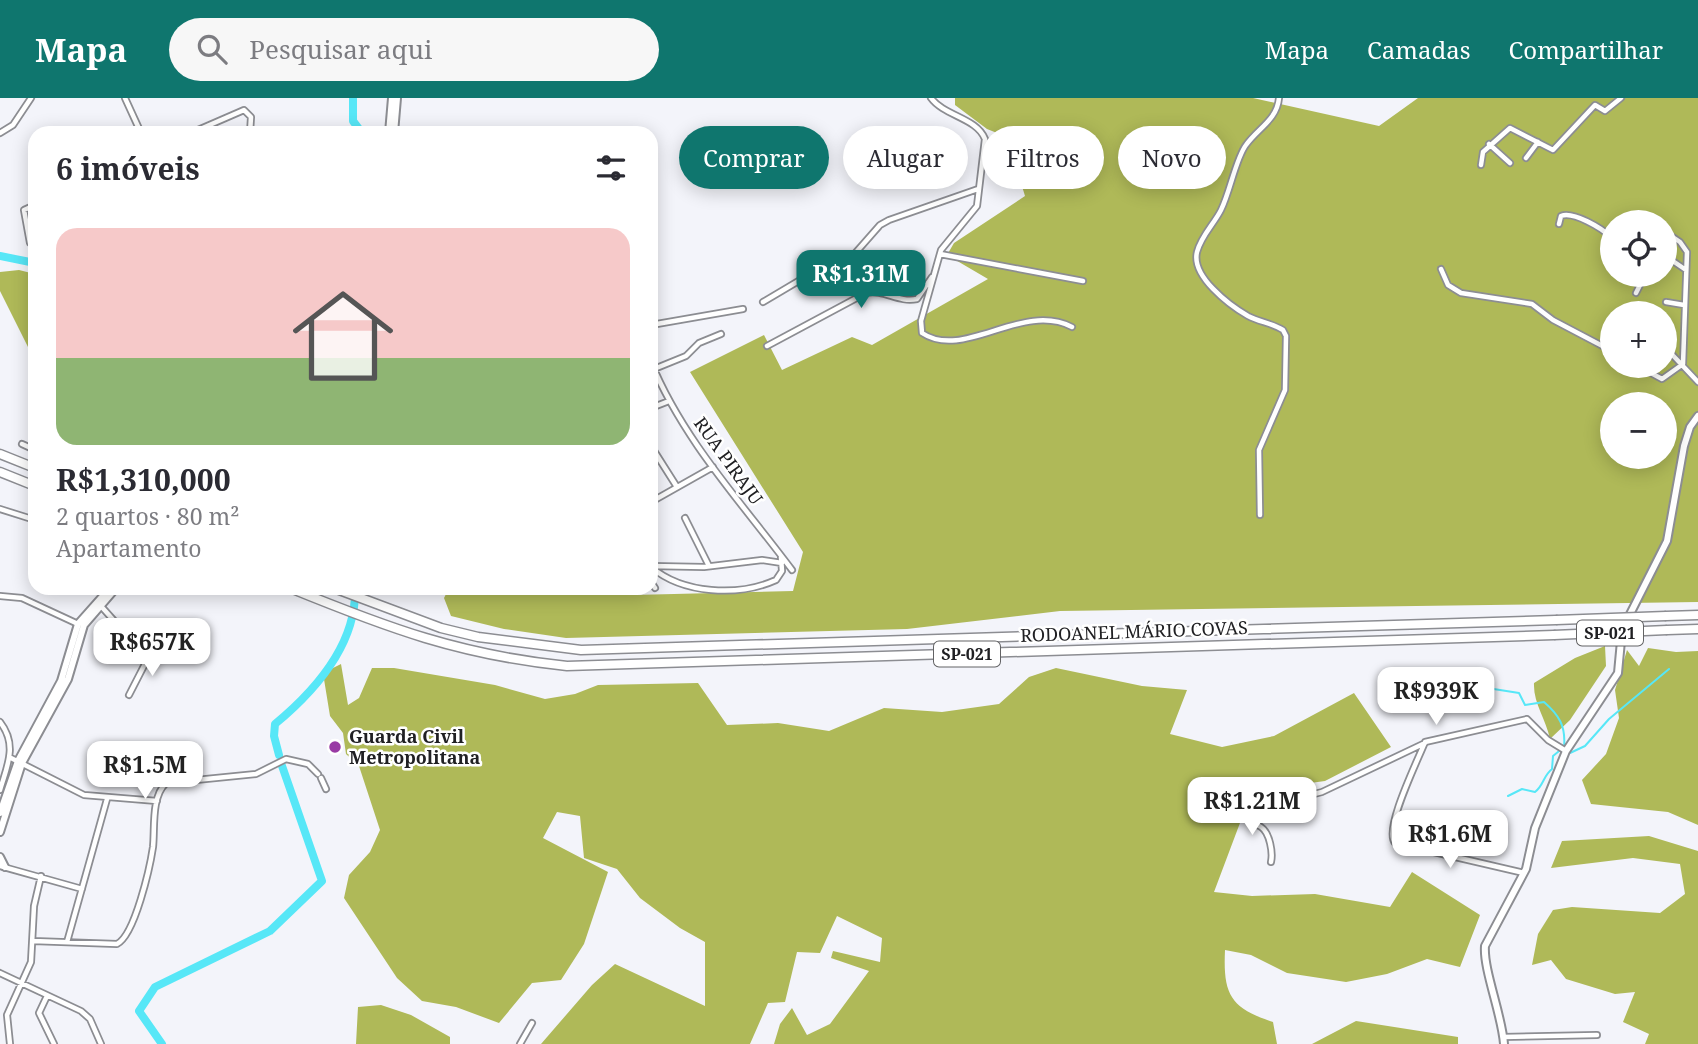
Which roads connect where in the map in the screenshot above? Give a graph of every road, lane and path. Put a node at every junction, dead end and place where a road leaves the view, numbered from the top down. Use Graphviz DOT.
graph roads {
  1 [pos="37,98"];
  2 [pos="125,98"];
  3 [pos="394,98"];
  4 [pos="931,98"];
  5 [pos="1279,98"];
  6 [pos="1621,98"];
  7 [pos="31,99"];
  8 [pos="138,126"];
  9 [pos="206,126"];
  10 [pos="250,126"];
  11 [pos="392,126"];
  12 [pos="0,133"];
  13 [pos="1538,142"];
  14 [pos="1489,144"];
  15 [pos="1526,158"];
  16 [pos="1510,163"];
  17 [pos="1482,165"];
  18 [pos="978,189"];
  19 [pos="28,208"];
  20 [pos="1559,224"];
  21 [pos="28,225"];
  22 [pos="1600,226"];
  23 [pos="1677,242"];
  24 [pos="940,254"];
  25 [pos="1677,264"];
  26 [pos="1441,269"];
  27 [pos="1686,270"];
  28 [pos="933,276"];
  29 [pos="1083,281"];
  30 [pos="1639,287"];
  31 [pos="1636,293"];
  32 [pos="763,302"];
  33 [pos="1677,304"];
  34 [pos="1684,305"];
  35 [pos="743,309"];
  36 [pos="658,325"];
  37 [pos="1072,327"];
  38 [pos="721,334"];
  39 [pos="1600,345"];
  40 [pos="767,346"];
  41 [pos="1677,358"];
  42 [pos="1683,363"];
  43 [pos="658,364"];
  44 [pos="1677,368"];
  45 [pos="658,379"];
  46 [pos="1698,382"];
  47 [pos="668,401"];
  48 [pos="658,405"];
  49 [pos="1698,416"];
  50 [pos="22,444"];
  51 [pos="28,447"];
  52 [pos="0,454"];
  53 [pos="658,457"];
  54 [pos="28,465"];
  55 [pos="713,467"];
  56 [pos="0,471"];
  57 [pos="28,483"];
  58 [pos="677,487"];
  59 [pos="658,498"];
  60 [pos="0,509"];
  61 [pos="1260,515"];
  62 [pos="28,516"];
  63 [pos="685,519"];
  64 [pos="780,555"];
  65 [pos="782,563"];
  66 [pos="709,566"];
  67 [pos="658,567"];
  68 [pos="792,570"];
  69 [pos="658,572"];
  70 [pos="101,595"];
  71 [pos="102,595"];
  72 [pos="306,595"];
  73 [pos="352,595"];
  74 [pos="0,596"];
  75 [pos="99,605"];
  76 [pos="1698,615"];
  77 [pos="78,624"];
  78 [pos="1698,629"];
  79 [pos="129,695"];
  80 [pos="0,722"];
  81 [pos="1425,742"];
  82 [pos="1566,751"];
  83 [pos="17,761"];
  84 [pos="326,789"];
  85 [pos="0,790"];
  86 [pos="107,799"];
  87 [pos="157,801"];
  88 [pos="0,813"];
  89 [pos="0,832"];
  90 [pos="0,857"];
  91 [pos="1271,862"];
  92 [pos="2,867"];
  93 [pos="1524,873"];
  94 [pos="41,876"];
  95 [pos="82,889"];
  96 [pos="33,941"];
  97 [pos="67,942"];
  98 [pos="0,973"];
  99 [pos="21,984"];
  100 [pos="47,996"];
  101 [pos="532,1023"];
  102 [pos="1597,1035"];
  103 [pos="1504,1040"];
  104 [pos="10,1044"];
  105 [pos="54,1044"];
  106 [pos="101,1044"];
  107 [pos="520,1044"];
  1 -- 7 [label="street"];
  2 -- 8 [label="street"];
  3 -- 11 [label="main road"];
  4 -- 18 [label="street"];
  5 -- 61 [label="street"];
  6 -- 13 [label="street"];
  7 -- 12 [label="street"];
  9 -- 10 [label="street"];
  13 -- 14 [label="street"];
  13 -- 15 [label="street"];
  14 -- 16 [label="street"];
  14 -- 17 [label="street"];
  18 -- 24 [label="street"];
  18 -- 32 [label="street"];
  19 -- 21 [label="street"];
  20 -- 22 [label="street"];
  23 -- 27 [label="street"];
  24 -- 28 [label="street"];
  24 -- 29 [label="street"];
  25 -- 27 [label="street"];
  26 -- 39 [label="street"];
  27 -- 34 [label="street"];
  28 -- 37 [label="street"];
  28 -- 40 [label="street"];
  30 -- 31 [label="street"];
  33 -- 34 [label="street"];
  34 -- 42 [label="street"];
  35 -- 36 [label="street"];
  38 -- 43 [label="street"];
  41 -- 42 [label="street"];
  42 -- 44 [label="street"];
  42 -- 46 [label="street"];
  45 -- 47 [label="street, RUA PIRAJU"];
  47 -- 48 [label="street"];
  47 -- 55 [label="street, RUA PIRAJU"];
  49 -- 82 [label="main road"];
  50 -- 51 [label="street"];
  52 -- 54 [label="highway"];
  53 -- 58 [label="street"];
  55 -- 58 [label="street"];
  55 -- 64 [label="street, RUA PIRAJU"];
  56 -- 57 [label="highway"];
  58 -- 59 [label="street"];
  60 -- 62 [label="street"];
  63 -- 66 [label="street"];
  64 -- 65 [label="street"];
  64 -- 68 [label="street, RUA PIRAJU"];
  65 -- 66 [label="street"];
  65 -- 69 [label="street"];
  66 -- 67 [label="street"];
  70 -- 77 [label="main road"];
  71 -- 75 [label="main road"];
  72 -- 78 [label="highway, RODOANEL MÁRIO COVAS / SP-021, bridge"];
  73 -- 76 [label="highway, RODOANEL MÁRIO COVAS / SP-021, bridge"];
  74 -- 77 [label="street"];
  75 -- 79 [label="street"];
  75 -- 83 [label="main road"];
  77 -- 83 [label="main road"];
  80 -- 83 [label="street"];
  81 -- 82 [label="street"];
  81 -- 91 [label="street"];
  81 -- 93 [label="street"];
  82 -- 93 [label="main road"];
  83 -- 85 [label="street"];
  83 -- 86 [label="street"];
  83 -- 88 [label="main road"];
  83 -- 89 [label="main road"];
  84 -- 87 [label="street"];
  86 -- 87 [label="street"];
  86 -- 95 [label="street"];
  87 -- 97 [label="street"];
  90 -- 92 [label="main road"];
  92 -- 94 [label="street"];
  93 -- 103 [label="main road"];
  94 -- 95 [label="street"];
  94 -- 96 [label="street"];
  95 -- 97 [label="street"];
  96 -- 97 [label="street"];
  96 -- 99 [label="street"];
  98 -- 99 [label="street"];
  99 -- 100 [label="street"];
  99 -- 104 [label="street"];
  100 -- 105 [label="street"];
  100 -- 106 [label="street"];
  101 -- 107 [label="street"];
  102 -- 103 [label="street"];
}
